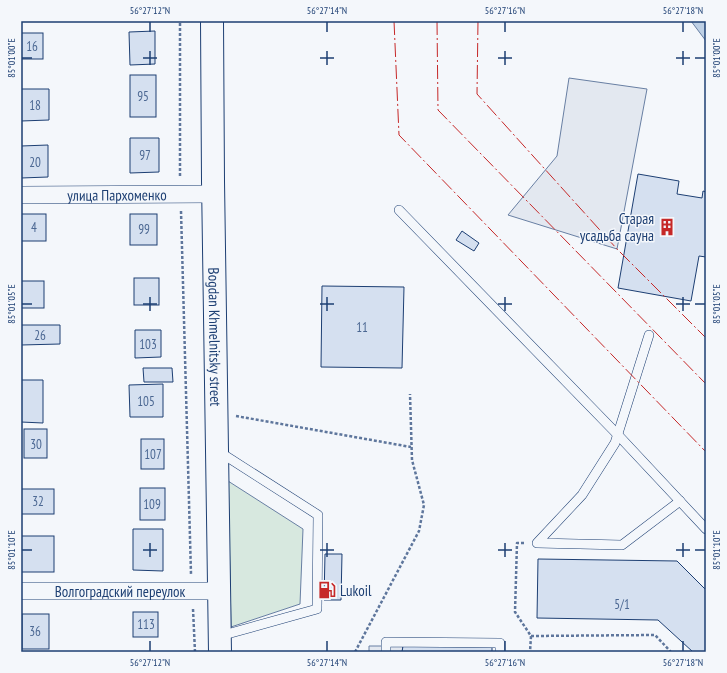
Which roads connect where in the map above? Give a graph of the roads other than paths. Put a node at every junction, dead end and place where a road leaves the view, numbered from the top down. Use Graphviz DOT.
graph roads {
  1 [pos="212,21"];
  2 [pos="213,194"];
  3 [pos="21,196"];
  4 [pos="399,210"];
  5 [pos="649,335"];
  6 [pos="618,435"];
  7 [pos="217,451"];
  8 [pos="680,501"];
  9 [pos="706,529"];
  10 [pos="21,591"];
  11 [pos="219,591"];
  12 [pos="220,644"];
  13 [pos="386,652"];
  14 [pos="500,652"];
  1 -- 2 [label="street, Bogdan Khmelnitsky street"];
  2 -- 3 [label="street, улица Пархоменко"];
  2 -- 7 [label="street, Bogdan Khmelnitsky street"];
  4 -- 6 [label="lane"];
  5 -- 6 [label="lane"];
  6 -- 8 [label="lane"];
  6 -- 8 [label="lane"];
  7 -- 11 [label="street, Bogdan Khmelnitsky street"];
  7 -- 12 [label="lane"];
  8 -- 9 [label="lane"];
  10 -- 11 [label="street, Волгоградский переулок"];
  11 -- 12 [label="street, Bogdan Khmelnitsky street"];
  13 -- 14 [label="lane"];
}
